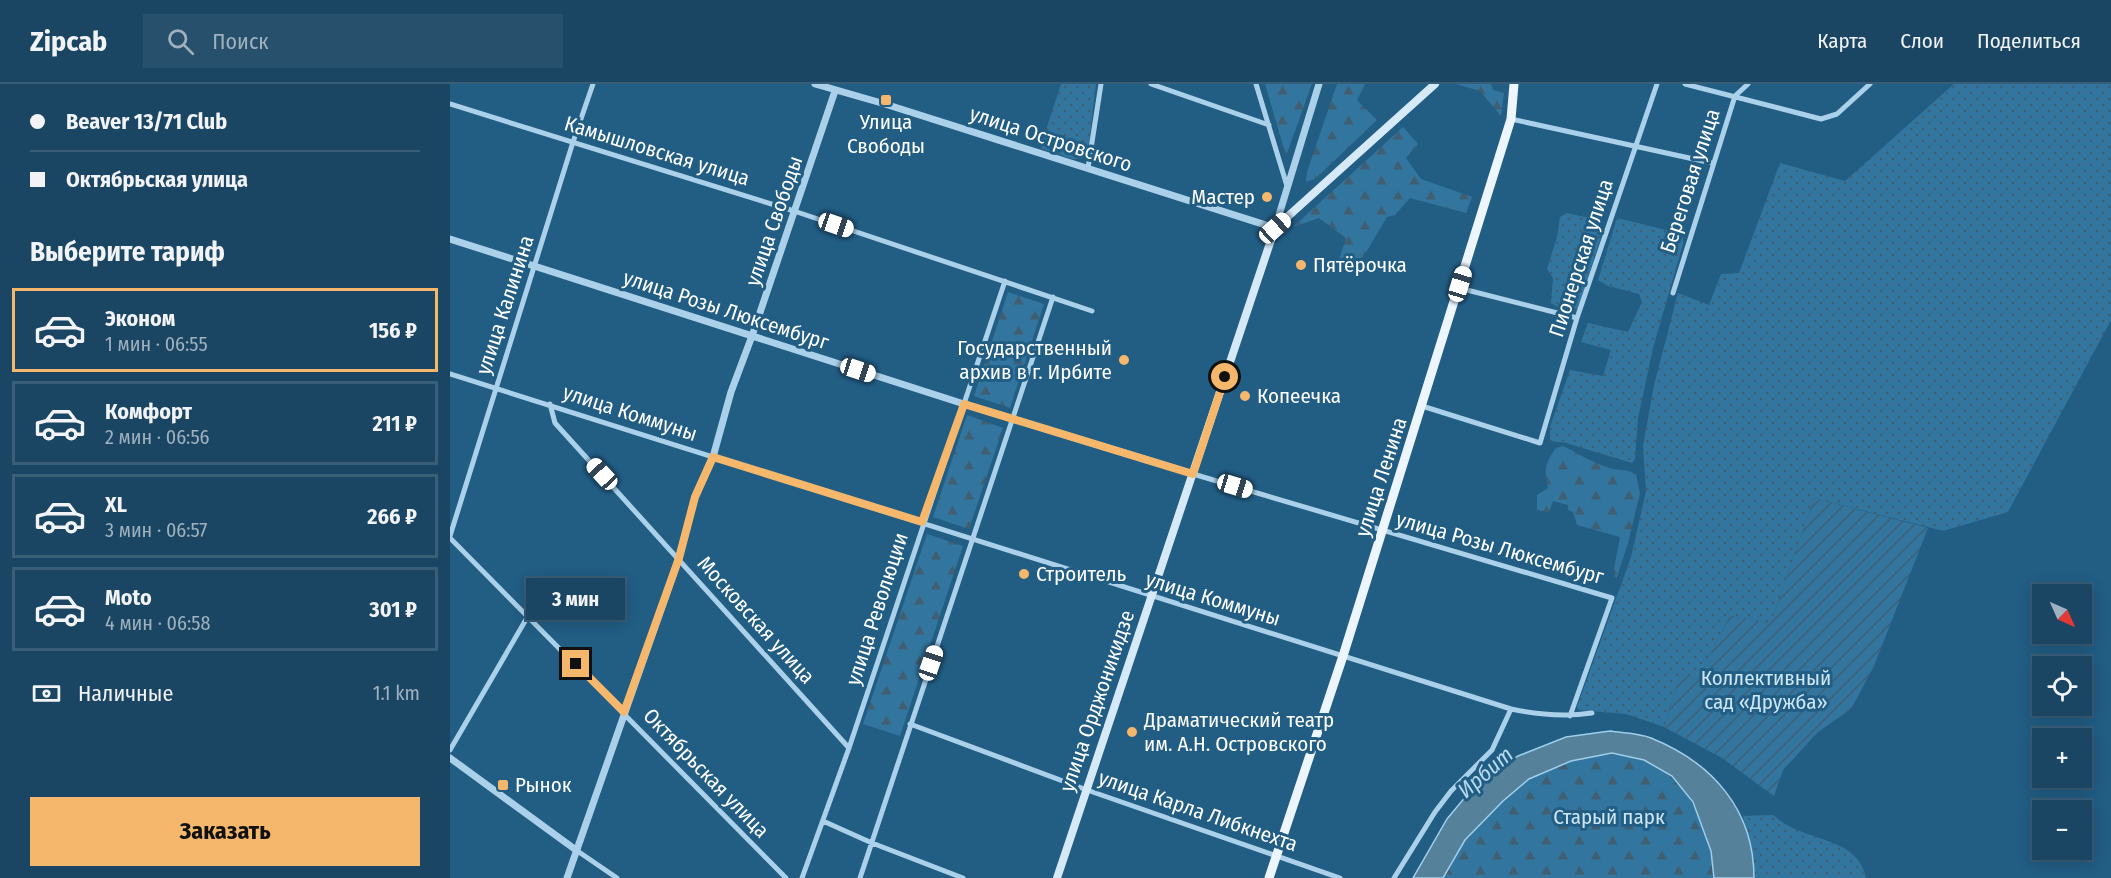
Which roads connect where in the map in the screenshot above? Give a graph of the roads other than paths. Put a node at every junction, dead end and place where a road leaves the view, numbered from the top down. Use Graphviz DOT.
graph roads {
  1 [pos="593,84"];
  2 [pos="815,84"];
  3 [pos="1101,84"];
  4 [pos="1151,84"];
  5 [pos="1256,84"];
  6 [pos="1319,84"];
  7 [pos="1435,84"];
  8 [pos="1514,84"];
  9 [pos="1657,84"];
  10 [pos="1685,84"];
  11 [pos="1748,84"];
  12 [pos="1870,84"];
  13 [pos="836,87"];
  14 [pos="1735,96"];
  15 [pos="450,104"];
  16 [pos="1511,119"];
  17 [pos="1269,125"];
  18 [pos="573,142"];
  19 [pos="1635,146"];
  20 [pos="1712,163"];
  21 [pos="1088,168"];
  22 [pos="1288,187"];
  23 [pos="794,211"];
  24 [pos="1275,228"];
  25 [pos="450,239"];
  26 [pos="534,266"];
  27 [pos="1005,281"];
  28 [pos="1459,288"];
  29 [pos="1672,293"];
  30 [pos="1053,297"];
  31 [pos="1092,311"];
  32 [pos="1577,318"];
  33 [pos="752,336"];
  34 [pos="450,374"];
  35 [pos="496,388"];
  36 [pos="550,404"];
  37 [pos="964,404"];
  38 [pos="1422,406"];
  39 [pos="1012,418"];
  40 [pos="713,457"];
  41 [pos="1193,474"];
  42 [pos="922,522"];
  43 [pos="1383,531"];
  44 [pos="450,537"];
  45 [pos="972,540"];
  46 [pos="679,558"];
  47 [pos="1151,597"];
  48 [pos="528,616"];
  49 [pos="1343,656"];
  50 [pos="1511,709"];
  51 [pos="624,712"];
  52 [pos="1592,713"];
  53 [pos="1570,716"];
  54 [pos="910,724"];
  55 [pos="849,748"];
  56 [pos="450,750"];
  57 [pos="450,758"];
  58 [pos="1087,790"];
  59 [pos="824,821"];
  60 [pos="872,843"];
  61 [pos="576,850"];
  62 [pos="1276,856"];
  63 [pos="567,878"];
  64 [pos="617,878"];
  65 [pos="786,878"];
  66 [pos="802,878"];
  67 [pos="860,878"];
  68 [pos="963,878"];
  69 [pos="1057,878"];
  70 [pos="1269,878"];
  71 [pos="1340,878"];
  72 [pos="1394,878"];
  1 -- 18 [label="street, улица Калинина"];
  2 -- 13 [label="street, улица Островского"];
  3 -- 21 [label="street"];
  4 -- 17 [label="street"];
  5 -- 17 [label="street"];
  6 -- 22 [label="street"];
  7 -- 24 [label="main road, улица Орджоникидзе"];
  8 -- 16 [label="main road, улица Ленина"];
  9 -- 19 [label="street, Пионерская улица"];
  10 -- 14 [label="street"];
  11 -- 14 [label="street, Береговая улица"];
  12 -- 14 [label="street"];
  13 -- 21 [label="street, улица Островского"];
  13 -- 23 [label="street, улица Свободы"];
  14 -- 20 [label="street, Береговая улица"];
  15 -- 18 [label="street, Камышловская улица"];
  16 -- 19 [label="street"];
  16 -- 28 [label="main road, улица Ленина"];
  17 -- 22 [label="street"];
  18 -- 23 [label="street, Камышловская улица"];
  18 -- 26 [label="street, улица Калинина"];
  19 -- 20 [label="street"];
  19 -- 32 [label="street, Пионерская улица"];
  20 -- 29 [label="street, Береговая улица"];
  21 -- 24 [label="street, улица Островского"];
  22 -- 24 [label="street"];
  23 -- 27 [label="street, Камышловская улица"];
  23 -- 33 [label="street, улица Свободы"];
  24 -- 41 [label="main road, улица Орджоникидзе"];
  25 -- 26 [label="street, улица Розы Люксембург"];
  26 -- 33 [label="street, улица Розы Люксембург"];
  26 -- 35 [label="street, улица Калинина"];
  27 -- 30 [label="street, Камышловская улица"];
  27 -- 37 [label="street, улица Революции"];
  28 -- 32 [label="street"];
  28 -- 38 [label="main road, улица Ленина"];
  30 -- 31 [label="street, Камышловская улица"];
  30 -- 39 [label="street"];
  32 -- 38 [label="street, Пионерская улица"];
  33 -- 37 [label="street, улица Розы Люксембург"];
  33 -- 40 [label="street, улица Свободы"];
  34 -- 35 [label="street, улица Коммуны"];
  35 -- 36 [label="street, улица Коммуны"];
  35 -- 44 [label="street, улица Калинина"];
  36 -- 40 [label="street, улица Коммуны"];
  36 -- 46 [label="street, Московская улица"];
  37 -- 39 [label="street, улица Розы Люксембург"];
  37 -- 42 [label="street, улица Революции"];
  38 -- 43 [label="main road, улица Ленина"];
  39 -- 41 [label="street, улица Розы Люксембург"];
  39 -- 45 [label="street"];
  40 -- 42 [label="street, улица Коммуны"];
  40 -- 46 [label="street, улица Свободы"];
  41 -- 43 [label="street, улица Розы Люксембург"];
  41 -- 47 [label="main road, улица Орджоникидзе"];
  42 -- 45 [label="street, улица Коммуны"];
  42 -- 55 [label="street, улица Революции"];
  43 -- 49 [label="main road, улица Ленина"];
  43 -- 53 [label="street, улица Розы Люксембург"];
  44 -- 48 [label="street, Октябрьская улица"];
  45 -- 47 [label="street, улица Коммуны"];
  45 -- 54 [label="street"];
  46 -- 51 [label="street, улица Свободы"];
  46 -- 55 [label="street, Московская улица"];
  47 -- 49 [label="street, улица Коммуны"];
  47 -- 58 [label="main road, улица Орджоникидзе"];
  48 -- 51 [label="street, Октябрьская улица"];
  48 -- 56 [label="street"];
  49 -- 50 [label="street, улица Коммуны"];
  49 -- 62 [label="main road, улица Ленина"];
  50 -- 53 [label="street, улица Коммуны"];
  50 -- 72 [label="street"];
  51 -- 61 [label="street, улица Свободы"];
  51 -- 65 [label="street, Октябрьская улица"];
  52 -- 53 [label="street, улица Коммуны"];
  54 -- 58 [label="street, улица Карла Либкнехта"];
  54 -- 60 [label="street"];
  55 -- 59 [label="street, улица Революции"];
  57 -- 61 [label="street"];
  58 -- 62 [label="street, улица Карла Либкнехта"];
  58 -- 69 [label="main road, улица Орджоникидзе"];
  59 -- 60 [label="street"];
  59 -- 66 [label="street, улица Революции"];
  60 -- 67 [label="street"];
  60 -- 68 [label="street"];
  61 -- 63 [label="street, улица Свободы"];
  61 -- 64 [label="street"];
  62 -- 70 [label="main road, улица Ленина"];
  62 -- 71 [label="street, улица Карла Либкнехта"];
}
